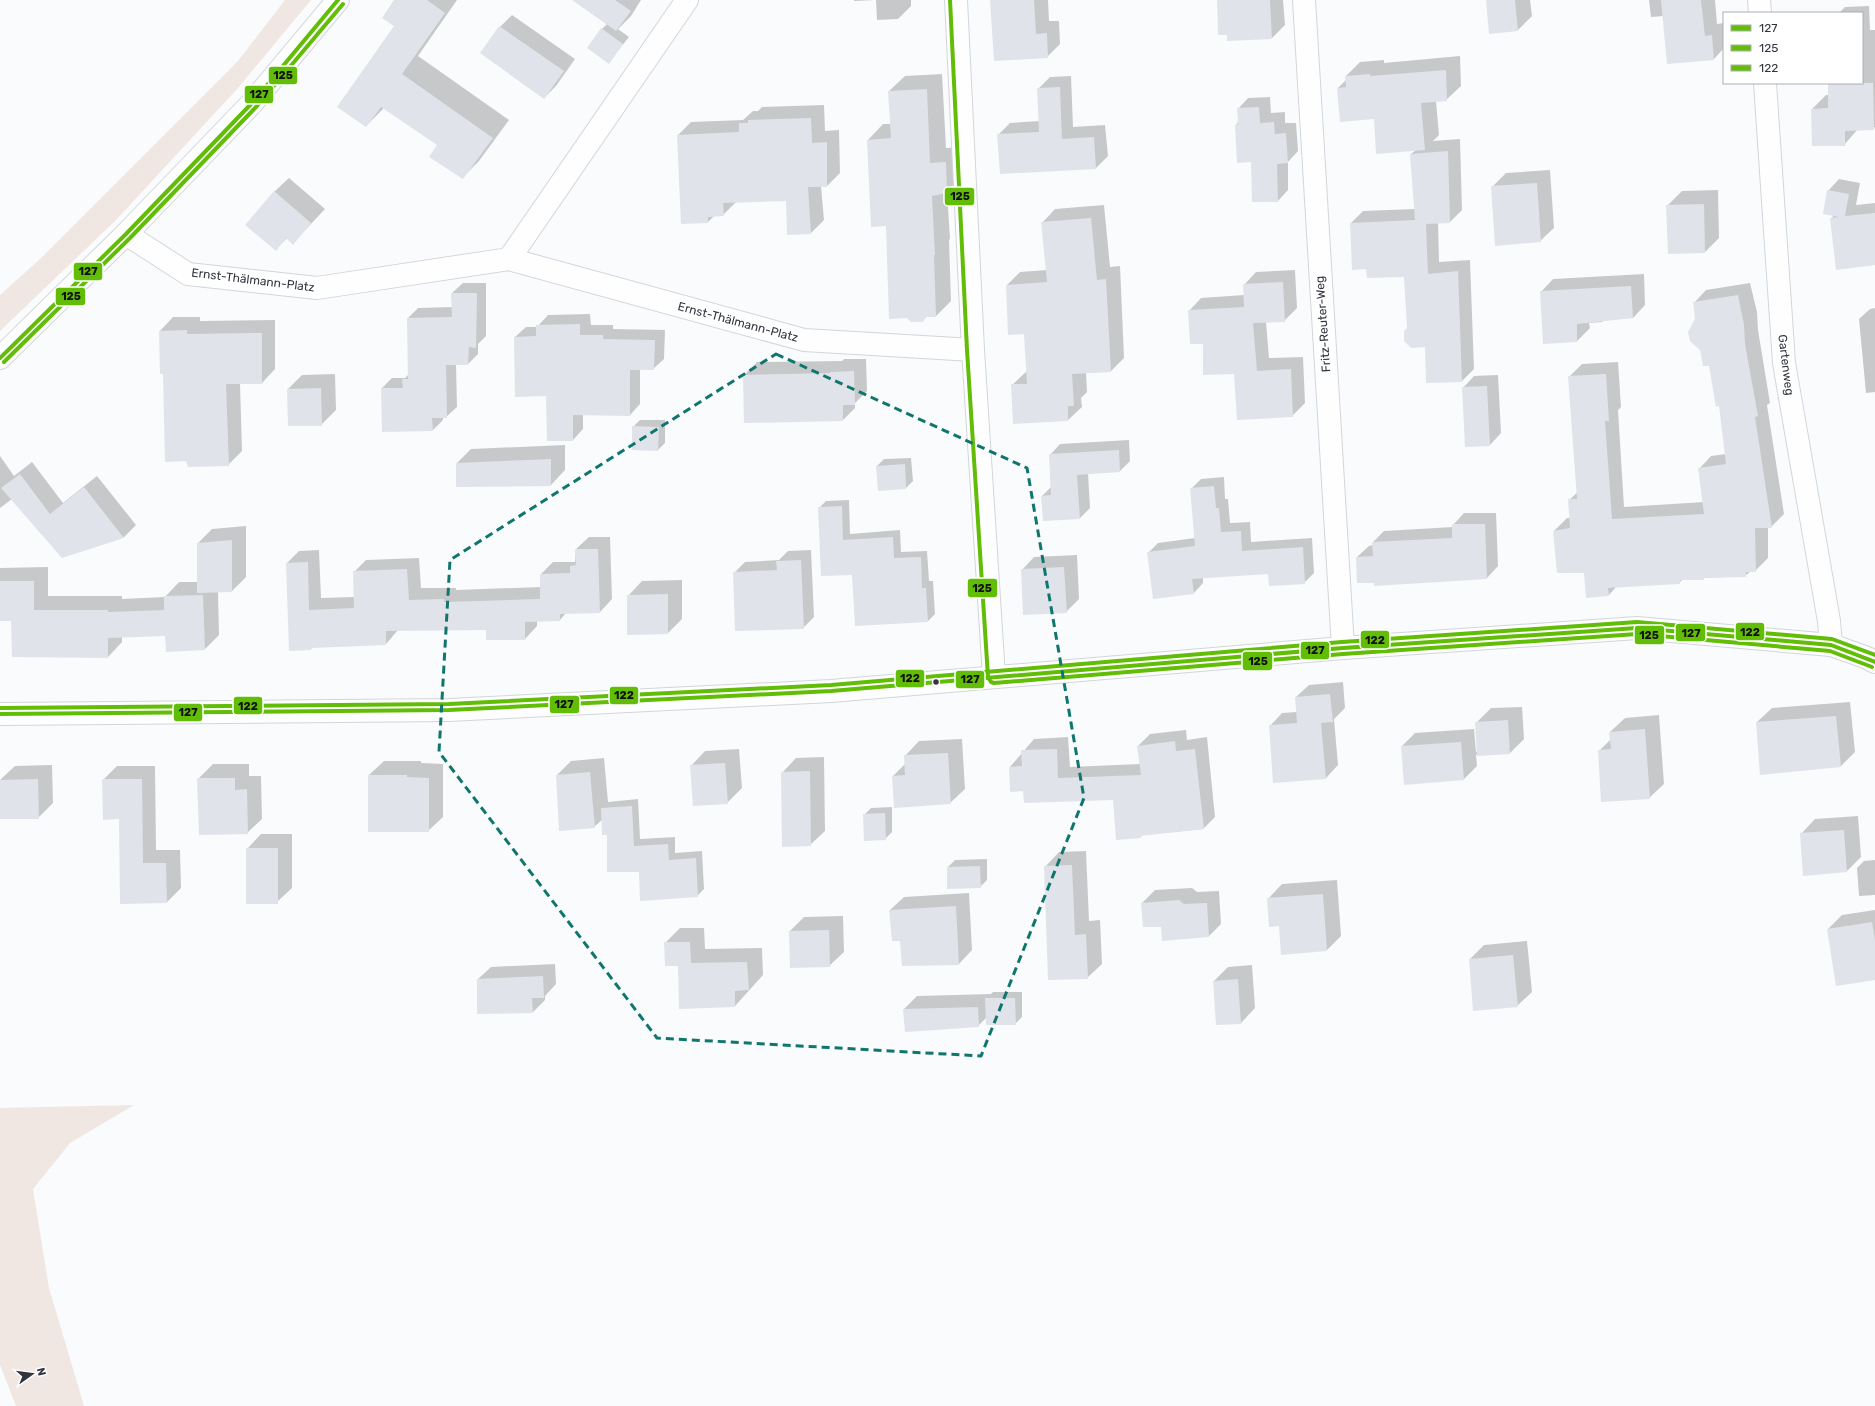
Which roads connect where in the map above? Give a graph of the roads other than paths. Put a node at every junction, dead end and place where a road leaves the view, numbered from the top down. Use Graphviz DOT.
graph roads {
  1 [pos="338,0"];
  2 [pos="687,0"];
  3 [pos="956,0"];
  4 [pos="1304,0"];
  5 [pos="1759,0"];
  6 [pos="1760,12"];
  7 [pos="1765,84"];
  8 [pos="126,234"];
  9 [pos="508,259"];
  10 [pos="973,350"];
  11 [pos="0,358"];
  12 [pos="1831,645"];
  13 [pos="1343,648"];
  14 [pos="1875,662"];
  15 [pos="994,677"];
  16 [pos="0,714"];
  1 -- 8 [label="street"];
  2 -- 9 [label="street"];
  3 -- 10 [label="street"];
  4 -- 13 [label="street, Fritz-Reuter-Weg"];
  5 -- 6 [label="street"];
  7 -- 12 [label="street, Gartenweg"];
  8 -- 9 [label="street, Ernst-Thälmann-Platz"];
  8 -- 11 [label="street"];
  9 -- 10 [label="street, Ernst-Thälmann-Platz"];
  10 -- 15 [label="street"];
  12 -- 13 [label="street"];
  12 -- 14 [label="street"];
  13 -- 15 [label="street"];
  15 -- 16 [label="street"];
}
